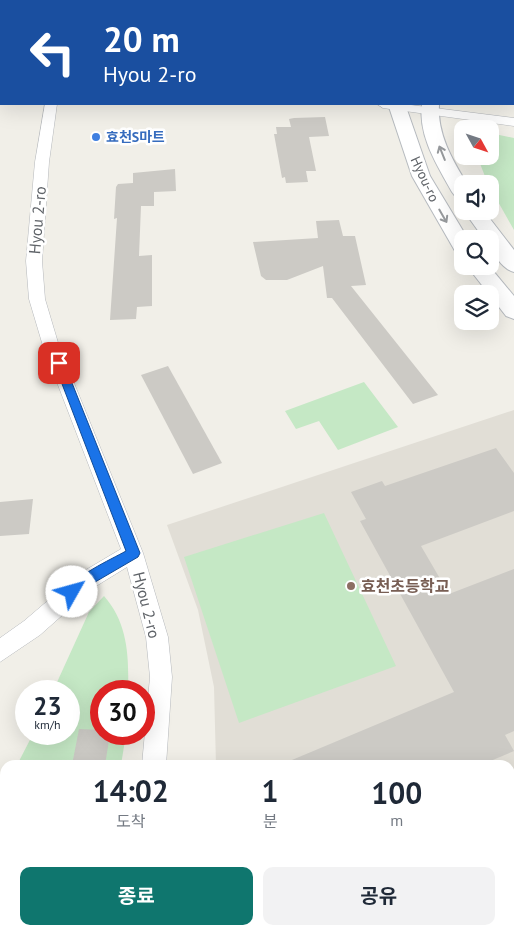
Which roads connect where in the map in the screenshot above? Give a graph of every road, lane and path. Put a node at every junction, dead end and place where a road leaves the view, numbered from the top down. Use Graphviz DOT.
graph roads {
  1 [pos="51,105"];
  2 [pos="392,105"];
  3 [pos="429,108"];
  4 [pos="514,122"];
  5 [pos="454,178"];
  6 [pos="481,220"];
  7 [pos="454,232"];
  8 [pos="514,265"];
  9 [pos="484,275"];
  10 [pos="514,311"];
  11 [pos="134,553"];
  12 [pos="0,651"];
  13 [pos="155,760"];
  1 -- 11 [label="street, Hyou 2-ro"];
  2 -- 3 [label="street"];
  2 -- 7 [label="main road, Hyou-ro, one-way"];
  3 -- 4 [label="street"];
  5 -- 3 [label="main road, Hyou-ro, one-way"];
  6 -- 8 [label="main road"];
  9 -- 10 [label="main road"];
  11 -- 12 [label="street"];
  11 -- 13 [label="street, Hyou 2-ro"];
}
